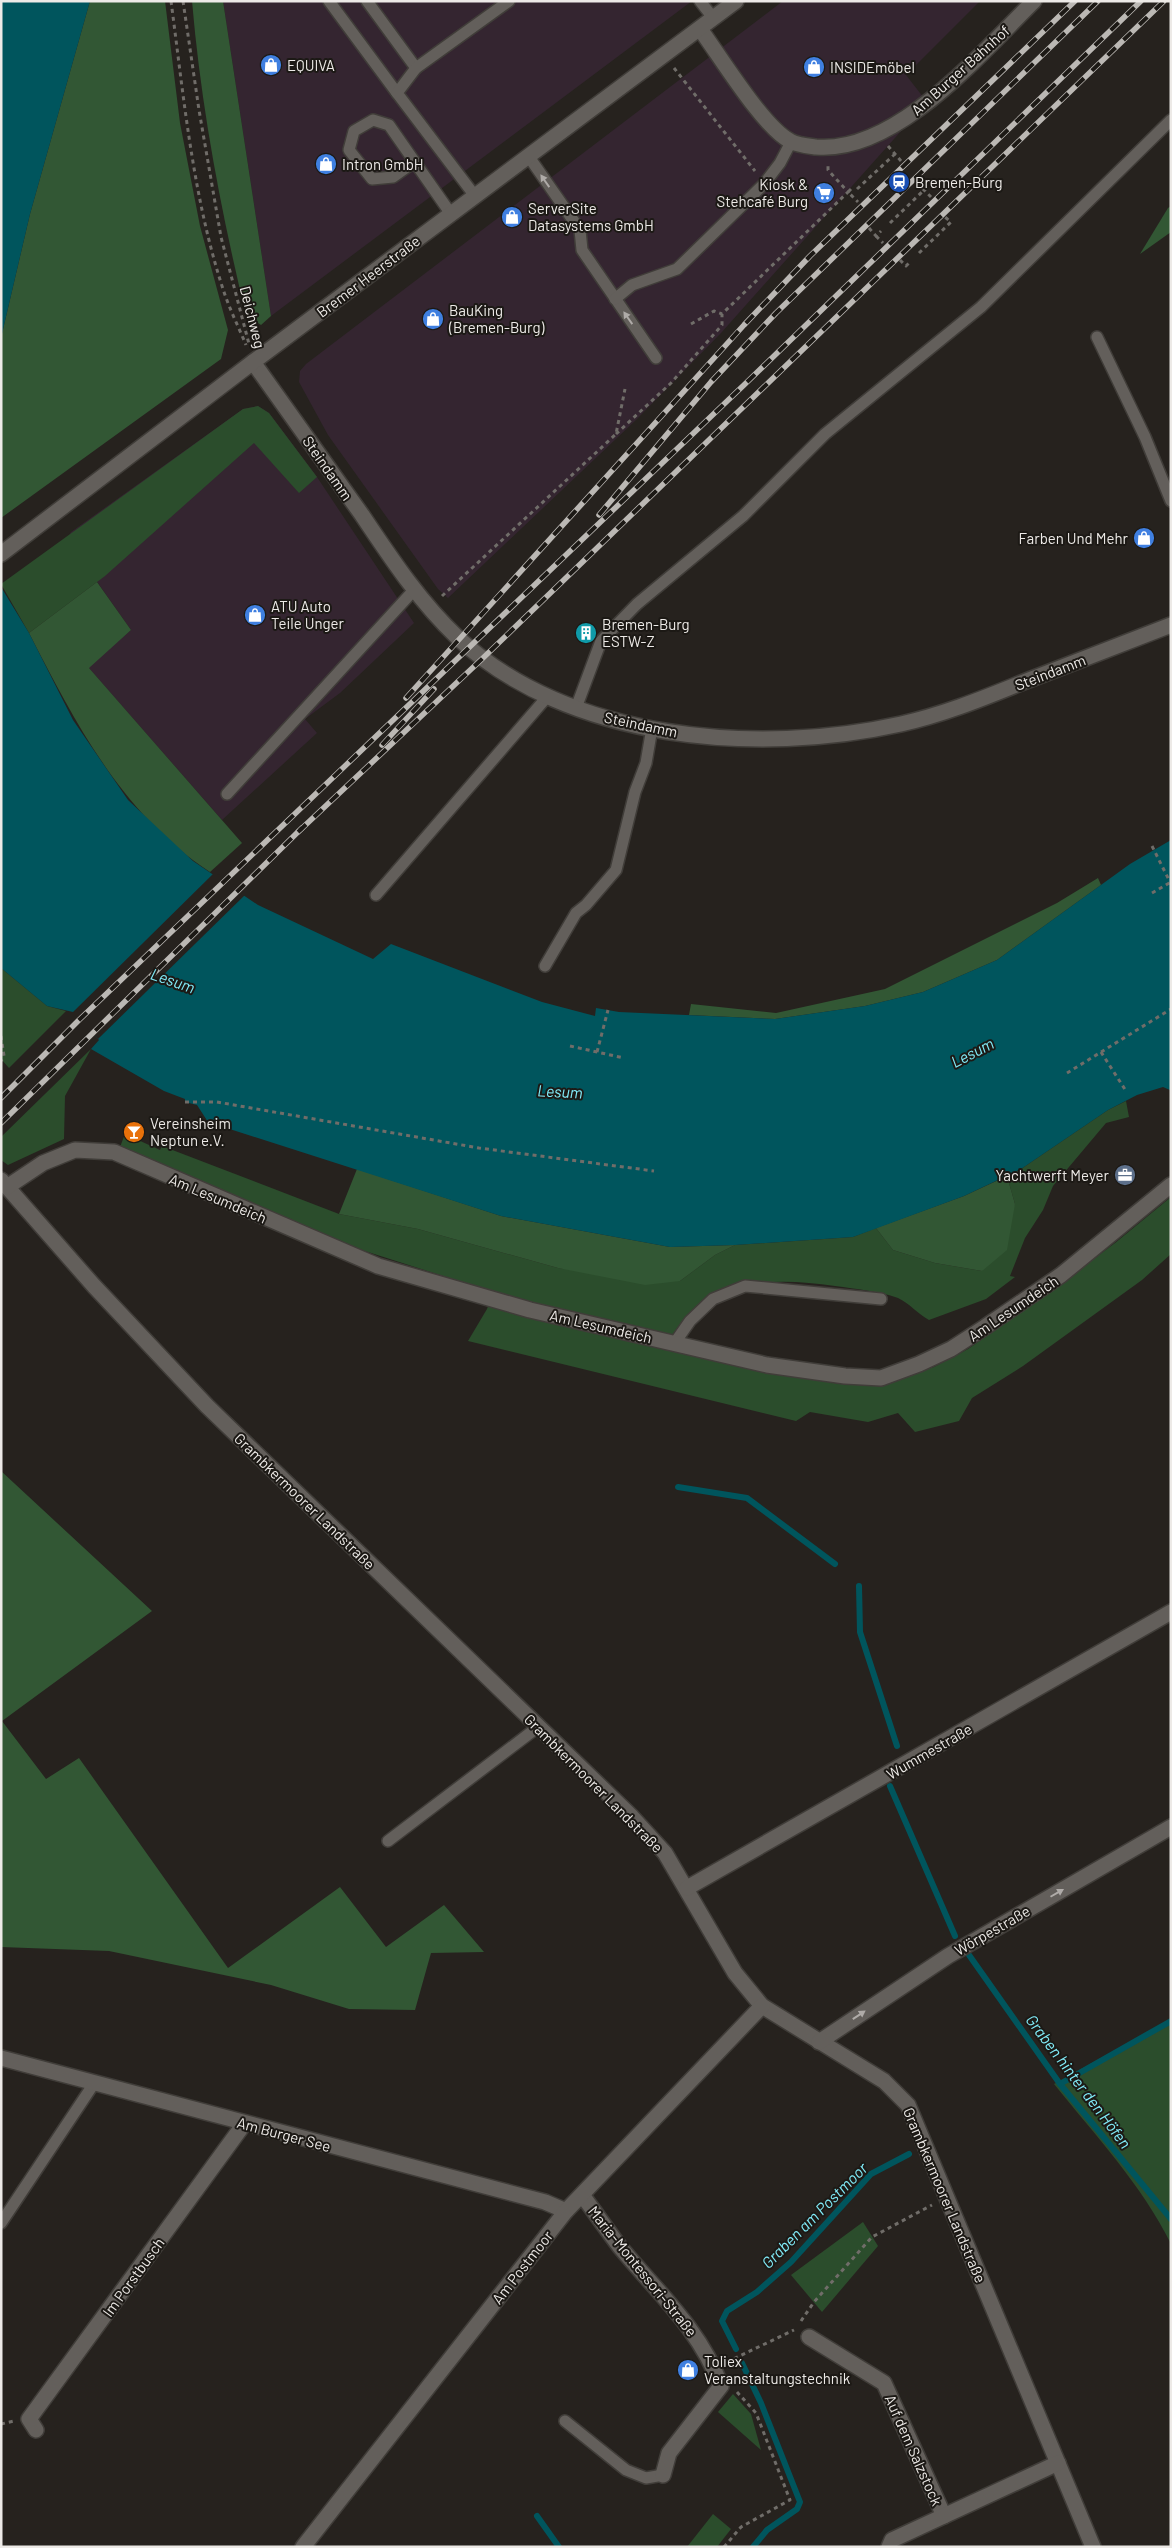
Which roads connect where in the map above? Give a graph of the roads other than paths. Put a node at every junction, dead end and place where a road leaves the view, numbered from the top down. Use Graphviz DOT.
graph roads {
  1 [pos="329,1"];
  2 [pos="367,1"];
  3 [pos="509,1"];
  4 [pos="700,1"];
  5 [pos="736,1"];
  6 [pos="1034,1"];
  7 [pos="714,19"];
  8 [pos="700,29"];
  9 [pos="416,68"];
  10 [pos="397,93"];
  11 [pos="1171,120"];
  12 [pos="791,142"];
  13 [pos="529,157"];
  14 [pos="414,162"];
  15 [pos="475,196"];
  16 [pos="451,214"];
  17 [pos="615,299"];
  18 [pos="1097,338"];
  19 [pos="656,358"];
  20 [pos="253,362"];
  21 [pos="1171,500"];
  22 [pos="1,554"];
  23 [pos="414,590"];
  24 [pos="1171,624"];
  25 [pos="547,697"];
  26 [pos="576,708"];
  27 [pos="652,728"];
  28 [pos="227,794"];
  29 [pos="376,895"];
  30 [pos="545,966"];
  31 [pos="4,1183"];
  32 [pos="1171,1185"];
  33 [pos="881,1299"];
  34 [pos="674,1344"];
  35 [pos="1171,1612"];
  36 [pos="538,1727"];
  37 [pos="1171,1827"];
  38 [pos="388,1841"];
  39 [pos="687,1888"];
  40 [pos="762,2006"];
  41 [pos="819,2042"];
  42 [pos="1,2058"];
  43 [pos="95,2082"];
  44 [pos="244,2124"];
  45 [pos="582,2194"];
  46 [pos="566,2211"];
  47 [pos="1,2223"];
  48 [pos="809,2337"];
  49 [pos="565,2422"];
  50 [pos="36,2430"];
  51 [pos="1058,2463"];
  52 [pos="663,2475"];
  53 [pos="944,2516"];
  54 [pos="303,2547"];
  55 [pos="889,2547"];
  56 [pos="1093,2547"];
  1 -- 10 [label="lane"];
  2 -- 9 [label="lane"];
  3 -- 9 [label="lane"];
  4 -- 7 [label="lane"];
  5 -- 7 [label="street, Bremer Heerstraße"];
  6 -- 12 [label="street, Am Burger Bahnhof"];
  7 -- 8 [label="street, Bremer Heerstraße"];
  8 -- 12 [label="street, Am Burger Bahnhof"];
  8 -- 13 [label="street, Bremer Heerstraße"];
  9 -- 10 [label="lane"];
  10 -- 15 [label="lane"];
  11 -- 26 [label="lane"];
  12 -- 17 [label="lane"];
  13 -- 15 [label="street, Bremer Heerstraße"];
  17 -- 13 [label="lane, one-way"];
  14 -- 14 [label="lane"];
  14 -- 16 [label="lane"];
  15 -- 16 [label="street, Bremer Heerstraße"];
  16 -- 20 [label="street, Bremer Heerstraße"];
  19 -- 17 [label="lane, one-way"];
  18 -- 21 [label="lane"];
  20 -- 22 [label="street, Bremer Heerstraße"];
  20 -- 23 [label="street, Steindamm"];
  23 -- 25 [label="street, Steindamm"];
  23 -- 28 [label="lane"];
  24 -- 27 [label="street, Steindamm"];
  25 -- 26 [label="street, Steindamm"];
  25 -- 29 [label="lane"];
  26 -- 27 [label="street, Steindamm"];
  27 -- 30 [label="lane"];
  31 -- 34 [label="street, Am Lesumdeich"];
  31 -- 36 [label="street, Grambkermoorer Landstraße"];
  32 -- 34 [label="street, Am Lesumdeich"];
  33 -- 34 [label="lane"];
  35 -- 39 [label="street, Wummestraße"];
  36 -- 38 [label="lane"];
  36 -- 39 [label="street, Grambkermoorer Landstraße"];
  41 -- 37 [label="street, Wörpestraße, one-way"];
  39 -- 40 [label="street, Grambkermoorer Landstraße"];
  40 -- 41 [label="street, Grambkermoorer Landstraße"];
  40 -- 45 [label="street, Am Postmoor"];
  41 -- 51 [label="street, Grambkermoorer Landstraße"];
  42 -- 43 [label="street, Am Burger See"];
  43 -- 44 [label="street, Am Burger See"];
  43 -- 47 [label="lane"];
  44 -- 46 [label="street, Am Burger See"];
  44 -- 50 [label="street, Im Porstbusch"];
  45 -- 46 [label="street, Am Postmoor"];
  45 -- 52 [label="street, Maria-Montessori-Straße"];
  46 -- 54 [label="street, Am Postmoor"];
  48 -- 53 [label="street, Auf dem Salzstock"];
  49 -- 52 [label="lane"];
  51 -- 53 [label="street, Auf dem Salzstock"];
  51 -- 56 [label="street, Grambkermoorer Landstraße"];
  53 -- 55 [label="street, Auf dem Salzstock"];
}
